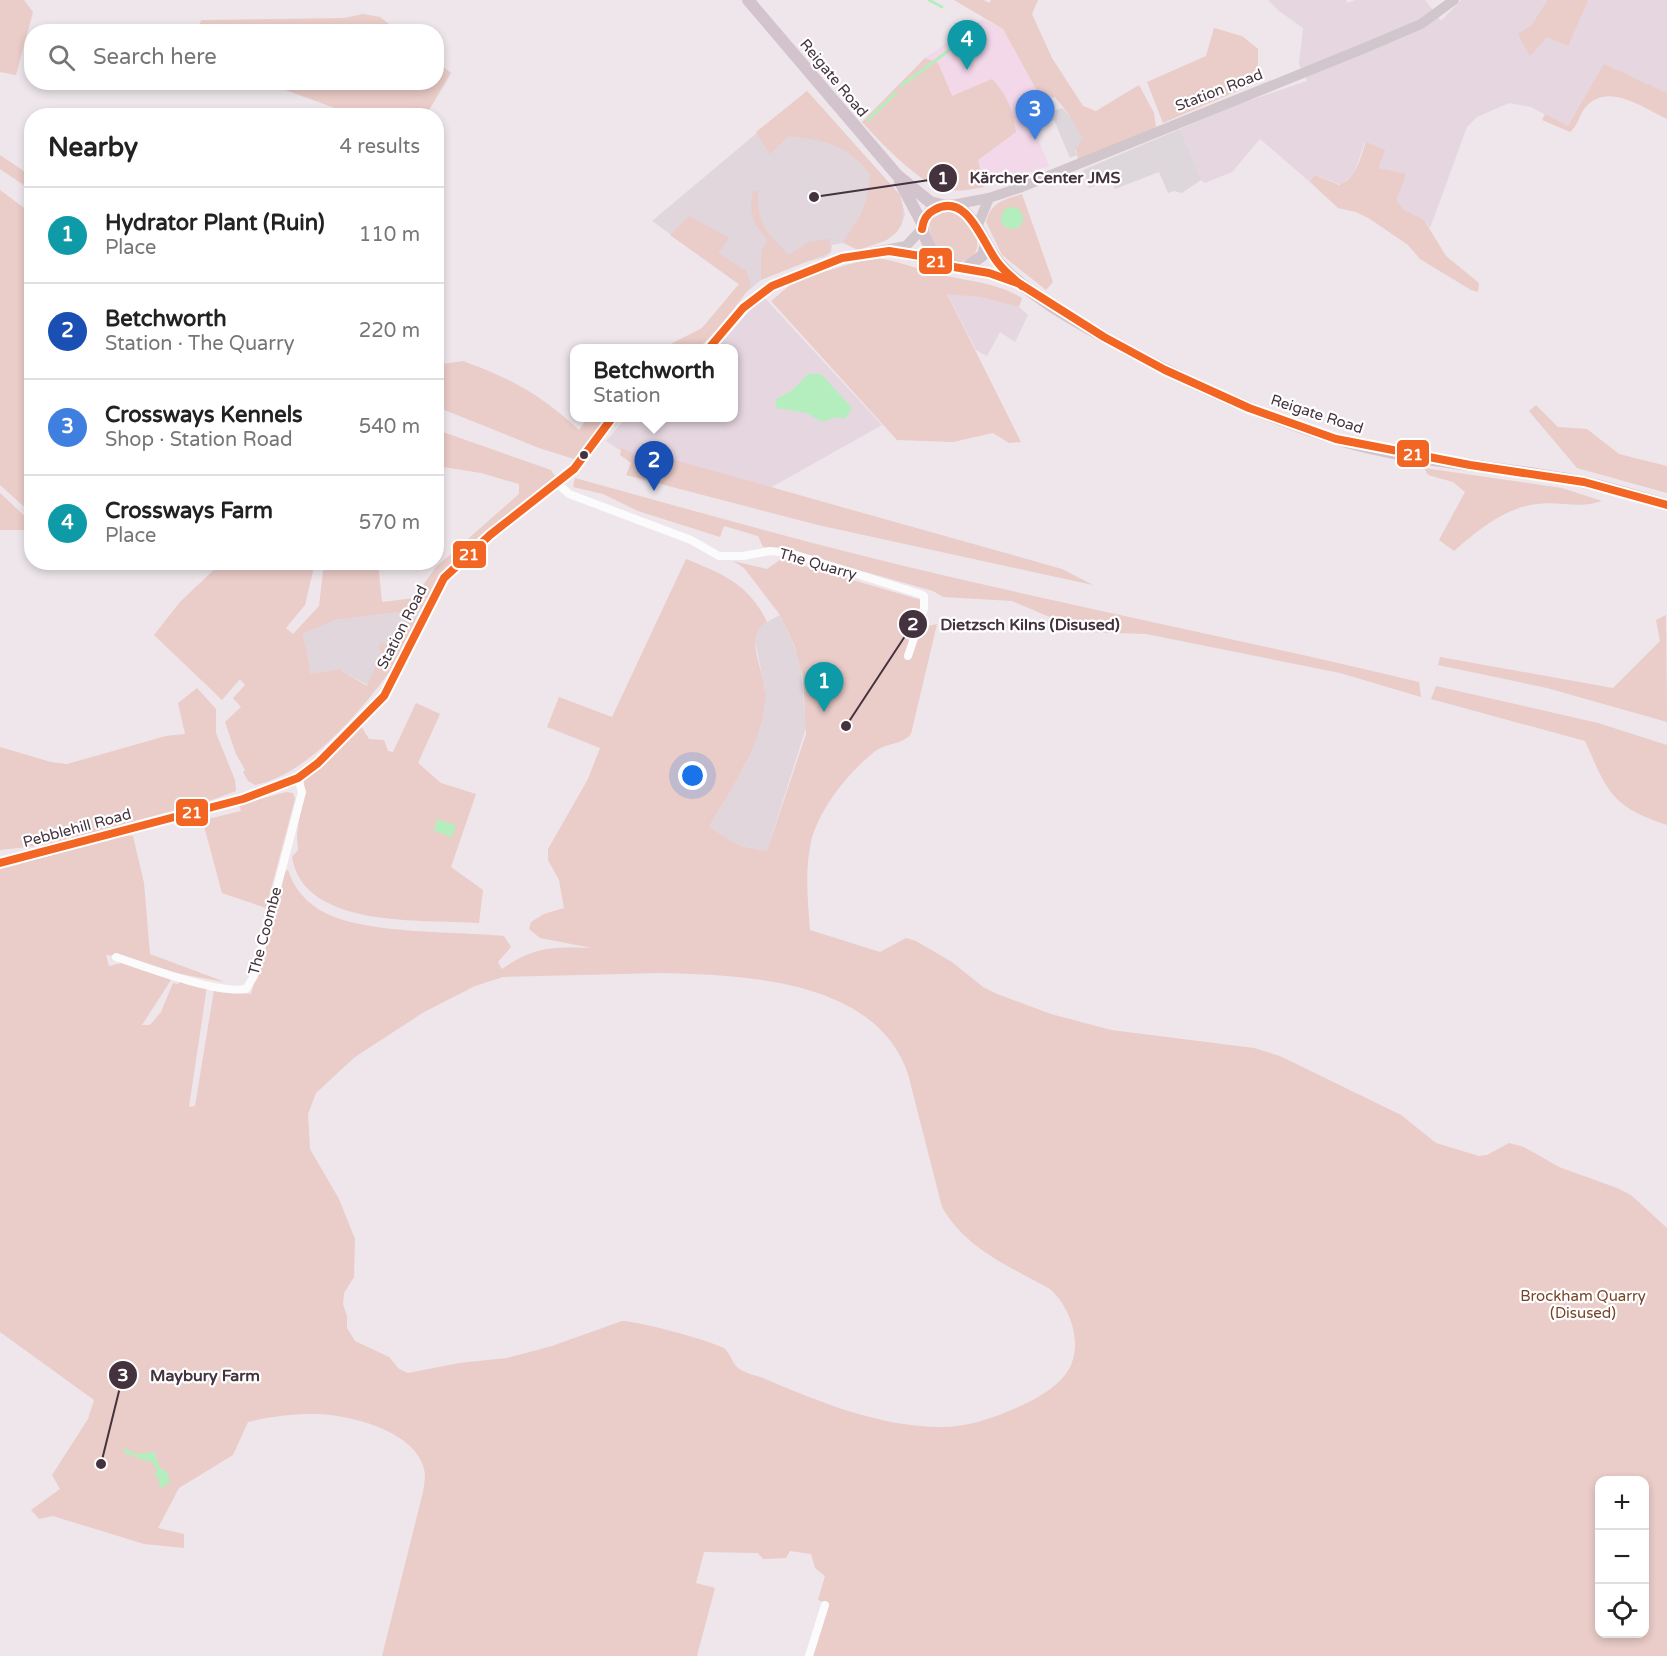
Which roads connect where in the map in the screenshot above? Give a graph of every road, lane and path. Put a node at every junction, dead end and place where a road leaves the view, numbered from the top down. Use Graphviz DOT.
graph roads {
  1 [pos="748,0"];
  2 [pos="1454,0"];
  3 [pos="897,175"];
  4 [pos="988,198"];
  5 [pos="947,205"];
  6 [pos="922,226"];
  7 [pos="977,227"];
  8 [pos="986,244"];
  9 [pos="889,251"];
  10 [pos="942,262"];
  11 [pos="964,269"];
  12 [pos="1020,284"];
  13 [pos="712,344"];
  14 [pos="609,422"];
  15 [pos="557,483"];
  16 [pos="1667,505"];
  17 [pos="908,656"];
  18 [pos="298,778"];
  19 [pos="0,863"];
  20 [pos="116,957"];
  21 [pos="825,1605"];
  22 [pos="809,1656"];
  1 -- 3 [label="main road, Reigate Road"];
  2 -- 4 [label="main road, Station Road"];
  3 -- 5 [label="main road, Reigate Road"];
  3 -- 6 [label="main road, Reigate Road"];
  4 -- 5 [label="main road, Station Road"];
  4 -- 7 [label="main road"];
  5 -- 6 [label="main road"];
  5 -- 7 [label="main road"];
  6 -- 9 [label="main road"];
  6 -- 10 [label="main road"];
  7 -- 8 [label="main road"];
  8 -- 11 [label="main road"];
  8 -- 12 [label="main road, Reigate Road"];
  9 -- 10 [label="main road"];
  9 -- 13 [label="main road"];
  10 -- 11 [label="main road"];
  11 -- 12 [label="main road, Reigate Road"];
  12 -- 16 [label="main road, Reigate Road"];
  14 -- 15 [label="main road, Station Road"];
  15 -- 17 [label="street, The Quarry"];
  15 -- 18 [label="main road, Station Road"];
  18 -- 19 [label="main road, Pebblehill Road"];
  18 -- 20 [label="street, The Coombe"];
  21 -- 22 [label="street"];
}
